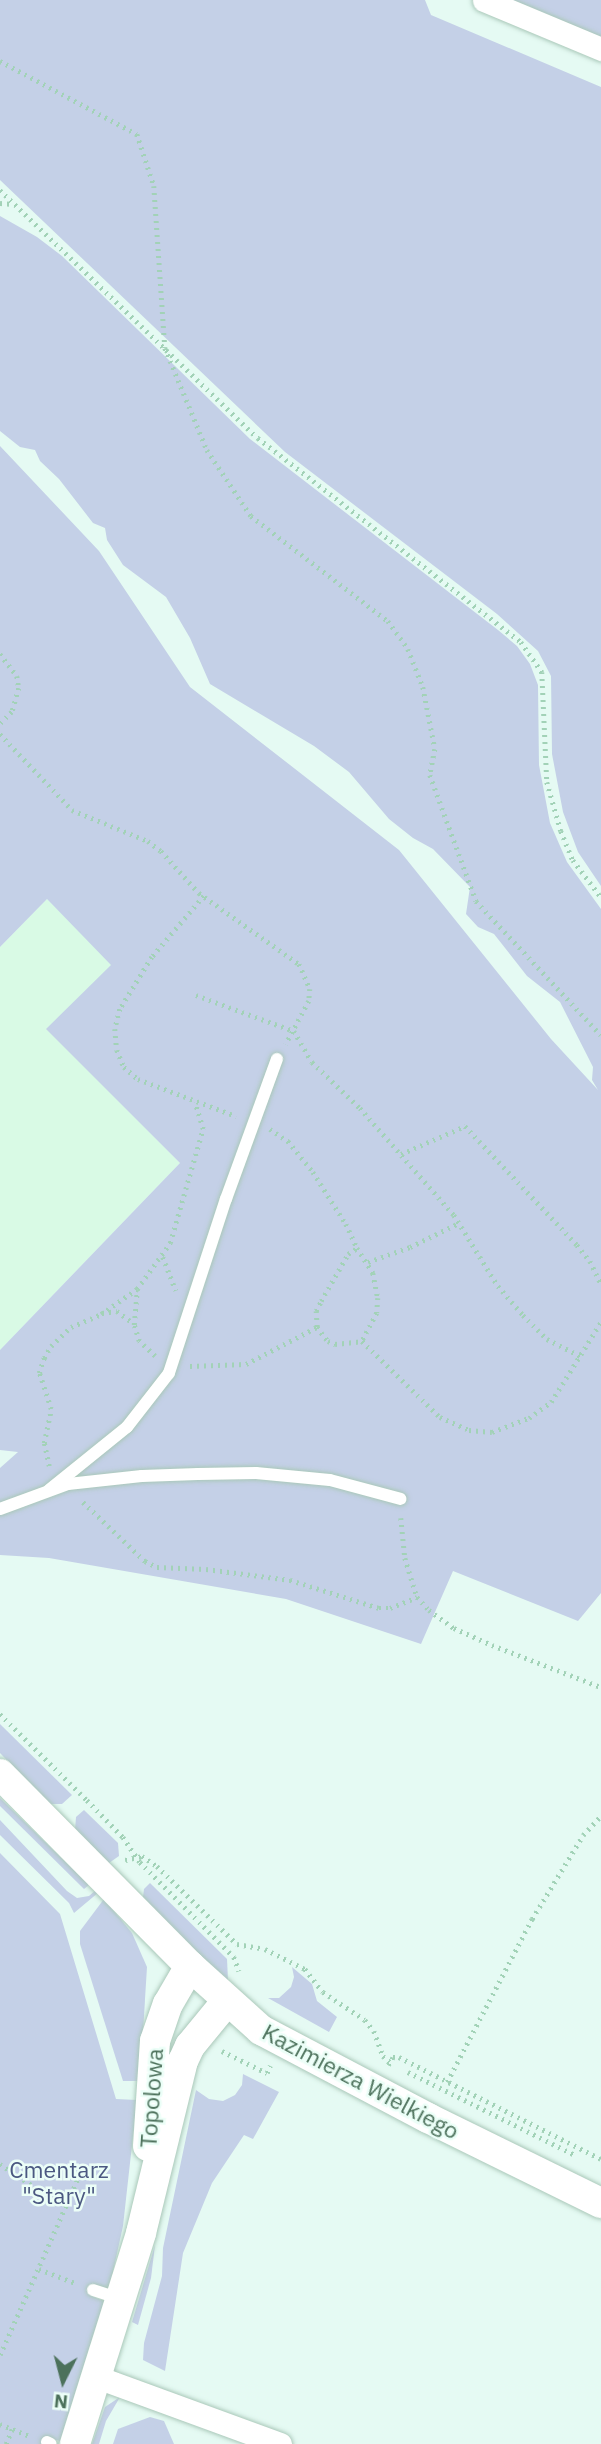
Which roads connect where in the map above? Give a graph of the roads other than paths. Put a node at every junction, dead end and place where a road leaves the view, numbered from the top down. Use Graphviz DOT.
graph roads {
  1 [pos="484,0"];
  2 [pos="601,49"];
  3 [pos="278,1059"];
  4 [pos="65,1483"];
  5 [pos="401,1499"];
  6 [pos="0,1509"];
  7 [pos="0,1774"];
  8 [pos="190,1966"];
  9 [pos="233,1989"];
  10 [pos="148,2195"];
  11 [pos="601,2203"];
  12 [pos="97,2377"];
  13 [pos="57,2443"];
  14 [pos="280,2444"];
  1 -- 2 [label="street"];
  3 -- 4 [label="lane"];
  4 -- 5 [label="lane"];
  4 -- 6 [label="lane"];
  7 -- 8 [label="street, Kazimierza Wielkiego"];
  8 -- 9 [label="street, Kazimierza Wielkiego"];
  8 -- 10 [label="street, Topolowa"];
  9 -- 10 [label="street, Topolowa"];
  9 -- 11 [label="street, Kazimierza Wielkiego"];
  10 -- 12 [label="street, Topolowa"];
  12 -- 13 [label="street, Topolowa"];
  12 -- 14 [label="street"];
}
